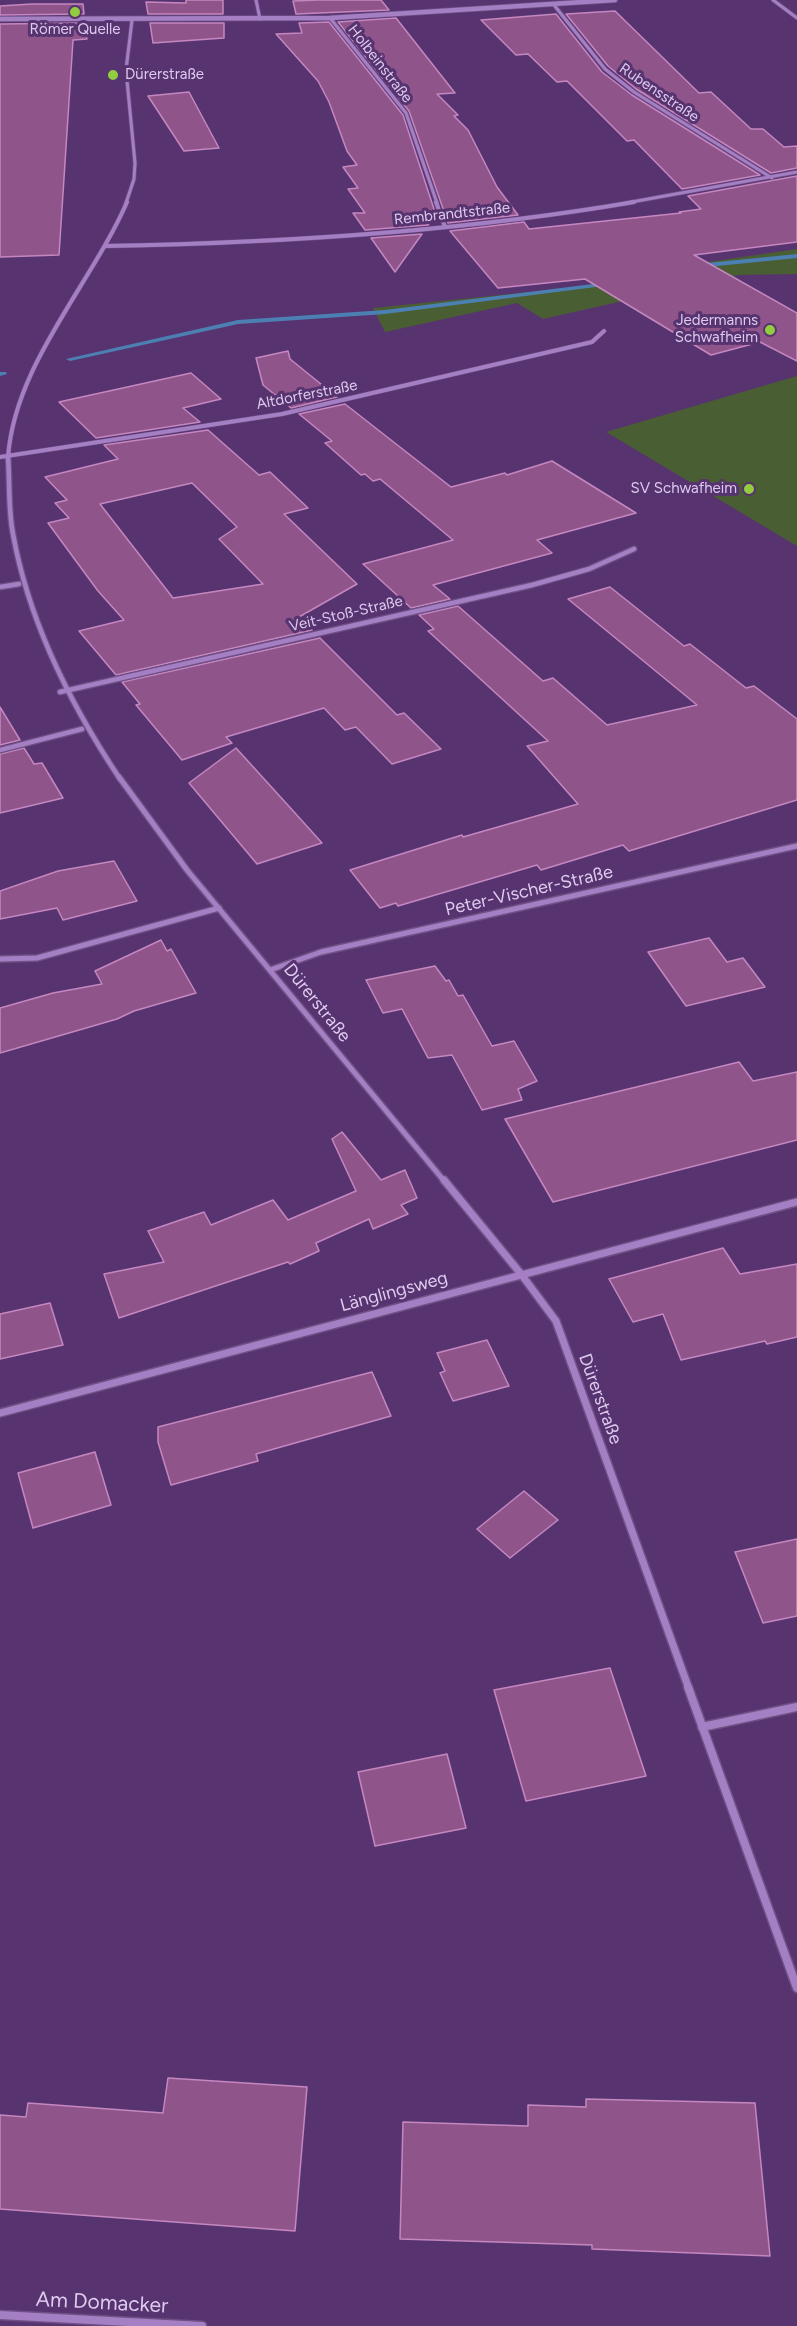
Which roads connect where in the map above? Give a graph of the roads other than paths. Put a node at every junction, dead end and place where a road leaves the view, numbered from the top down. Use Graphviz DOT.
graph roads {
  1 [pos="256,0"];
  2 [pos="615,0"];
  3 [pos="773,0"];
  4 [pos="555,5"];
  5 [pos="330,18"];
  6 [pos="797,18"];
  7 [pos="0,19"];
  8 [pos="132,20"];
  9 [pos="260,20"];
  10 [pos="797,172"];
  11 [pos="772,178"];
  12 [pos="445,227"];
  13 [pos="105,246"];
  14 [pos="604,331"];
  15 [pos="8,456"];
  16 [pos="0,457"];
  17 [pos="634,549"];
  18 [pos="19,584"];
  19 [pos="0,587"];
  20 [pos="49,667"];
  21 [pos="56,683"];
  22 [pos="60,692"];
  23 [pos="82,729"];
  24 [pos="0,750"];
  25 [pos="797,846"];
  26 [pos="219,908"];
  27 [pos="0,959"];
  28 [pos="270,970"];
  29 [pos="797,1202"];
  30 [pos="521,1274"];
  31 [pos="0,1413"];
  32 [pos="797,1707"];
  33 [pos="702,1727"];
  34 [pos="797,1988"];
  35 [pos="0,2315"];
  36 [pos="202,2326"];
  1 -- 9 [label="street"];
  2 -- 4 [label="street"];
  3 -- 6 [label="street"];
  4 -- 5 [label="street"];
  4 -- 11 [label="street, Rubensstraße"];
  5 -- 9 [label="street"];
  5 -- 12 [label="street, Holbeinstraße"];
  7 -- 8 [label="street"];
  8 -- 9 [label="street"];
  8 -- 13 [label="street"];
  10 -- 11 [label="street, Rembrandtstraße"];
  11 -- 12 [label="street, Rembrandtstraße"];
  12 -- 13 [label="street, Rembrandtstraße"];
  13 -- 15 [label="street"];
  14 -- 15 [label="street, Altdorferstraße"];
  15 -- 16 [label="street"];
  15 -- 18 [label="street"];
  17 -- 22 [label="street, Veit-Stoß-Straße"];
  18 -- 19 [label="street"];
  18 -- 20 [label="street"];
  21 -- 22 [label="street, Dürerstraße"];
  22 -- 23 [label="street, Dürerstraße"];
  23 -- 24 [label="street"];
  23 -- 26 [label="street, Dürerstraße"];
  25 -- 28 [label="street, Peter-Vischer-Straße"];
  26 -- 27 [label="street"];
  26 -- 28 [label="street, Dürerstraße"];
  28 -- 30 [label="street, Dürerstraße"];
  29 -- 30 [label="street, Länglingsweg"];
  30 -- 31 [label="street, Länglingsweg"];
  30 -- 33 [label="street, Dürerstraße"];
  32 -- 33 [label="street"];
  33 -- 34 [label="street, Dürerstraße"];
  35 -- 36 [label="street, Am Domacker"];
}
